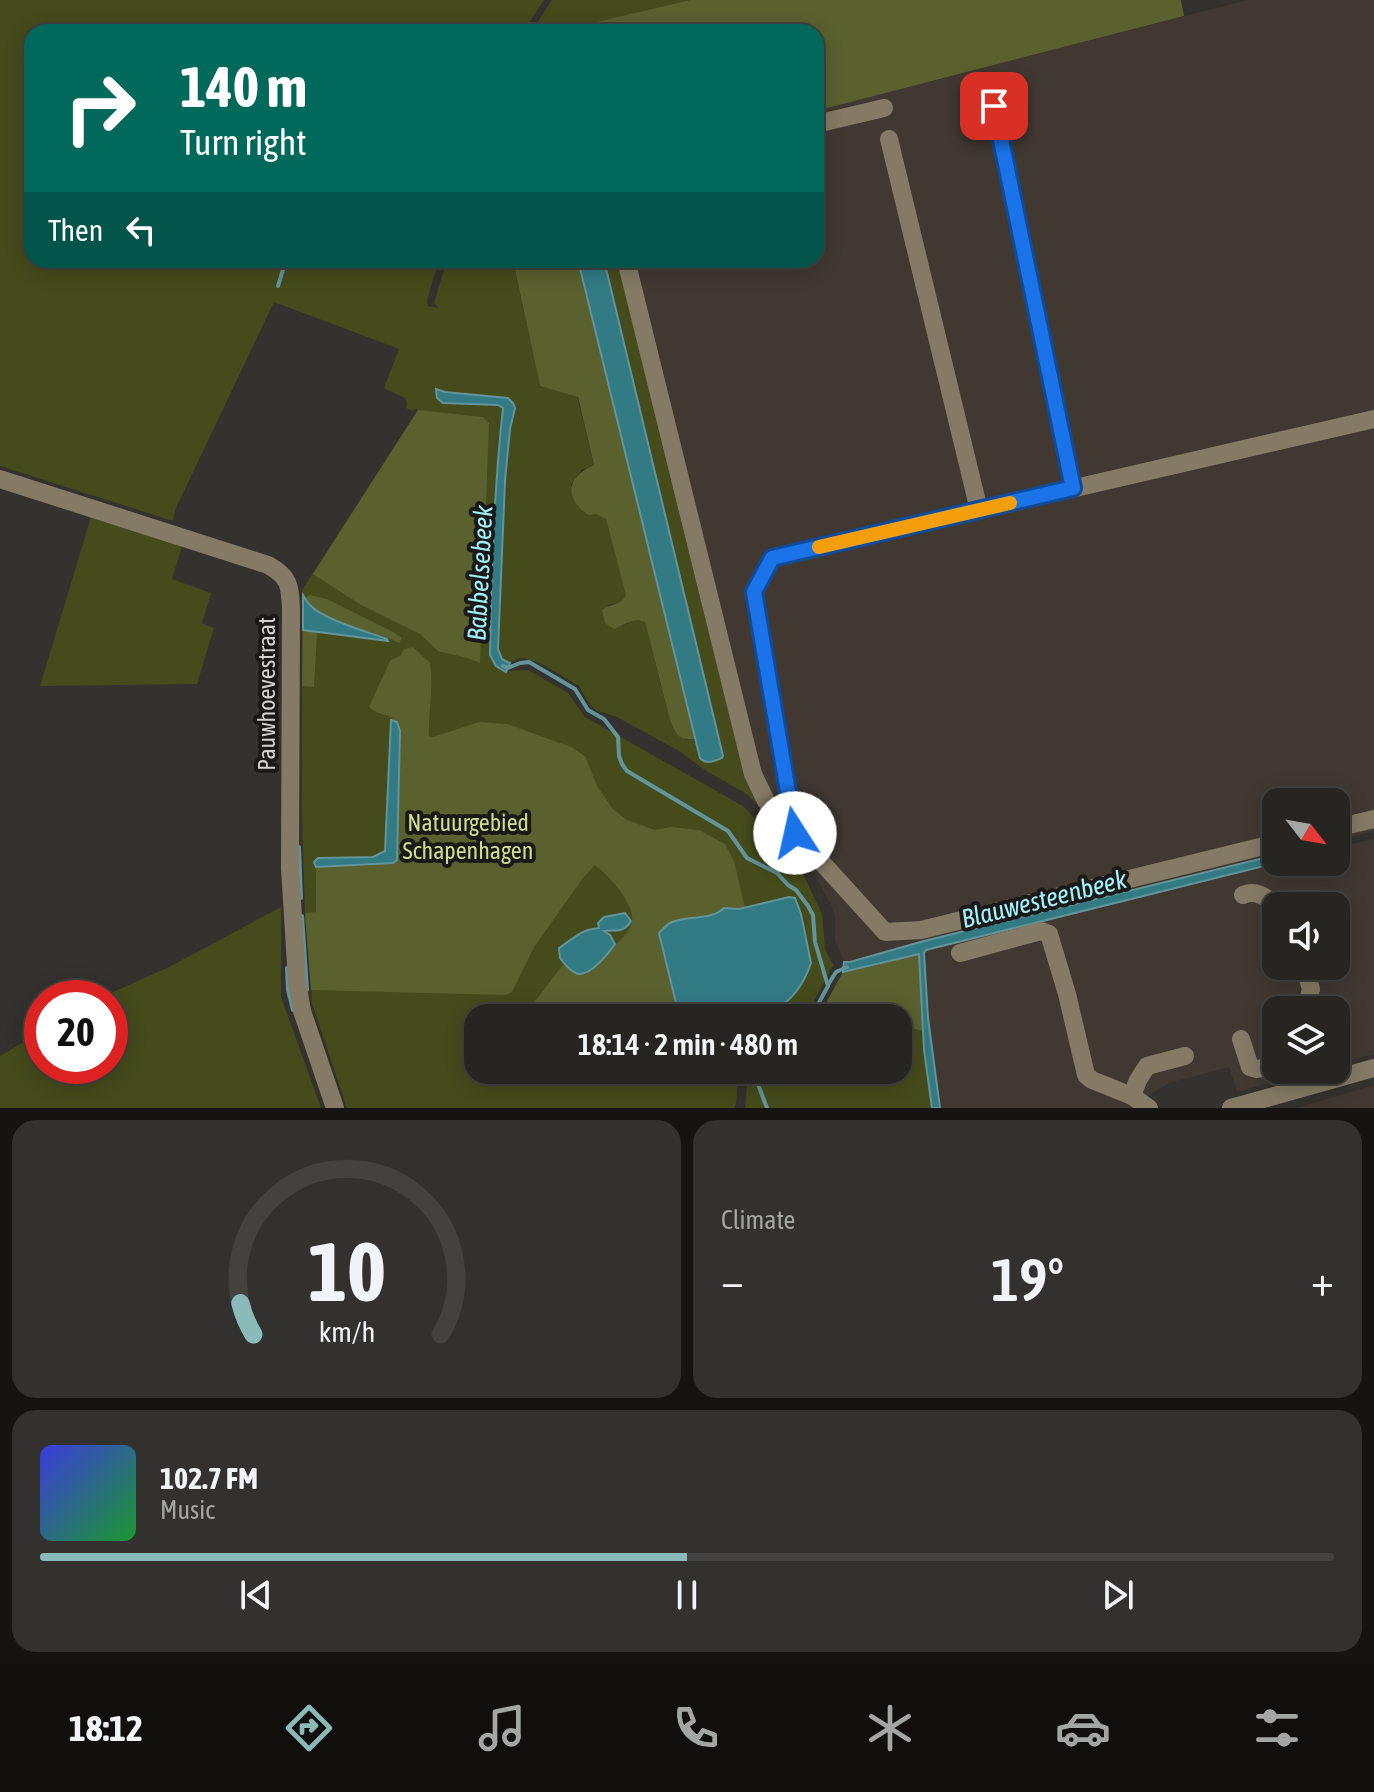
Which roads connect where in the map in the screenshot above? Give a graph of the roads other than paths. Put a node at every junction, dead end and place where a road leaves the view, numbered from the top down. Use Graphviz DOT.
graph roads {
  1 [pos="994,106"];
  2 [pos="884,108"];
  3 [pos="824,122"];
  4 [pos="889,139"];
  5 [pos="628,268"];
  6 [pos="1374,419"];
  7 [pos="0,479"];
  8 [pos="1073,488"];
  9 [pos="979,510"];
  10 [pos="1374,819"];
  11 [pos="1350,825"];
  12 [pos="795,833"];
  13 [pos="1262,846"];
  14 [pos="1243,895"];
  15 [pos="1262,896"];
  16 [pos="960,953"];
  17 [pos="1241,1039"];
  18 [pos="1185,1056"];
  19 [pos="1262,1067"];
  20 [pos="1374,1068"];
  21 [pos="1350,1072"];
  22 [pos="1301,1084"];
  23 [pos="1132,1096"];
  24 [pos="335,1108"];
  25 [pos="1149,1108"];
  26 [pos="1231,1108"];
  1 -- 8 [label="street"];
  2 -- 3 [label="street"];
  4 -- 9 [label="street"];
  5 -- 12 [label="street"];
  6 -- 8 [label="street"];
  7 -- 24 [label="street, Pauwhoevestraat"];
  8 -- 9 [label="street"];
  9 -- 12 [label="street"];
  10 -- 11 [label="street"];
  12 -- 13 [label="street"];
  14 -- 15 [label="street"];
  16 -- 23 [label="street"];
  17 -- 19 [label="street"];
  18 -- 23 [label="street"];
  20 -- 21 [label="street"];
  22 -- 26 [label="street"];
  23 -- 25 [label="street"];
}
